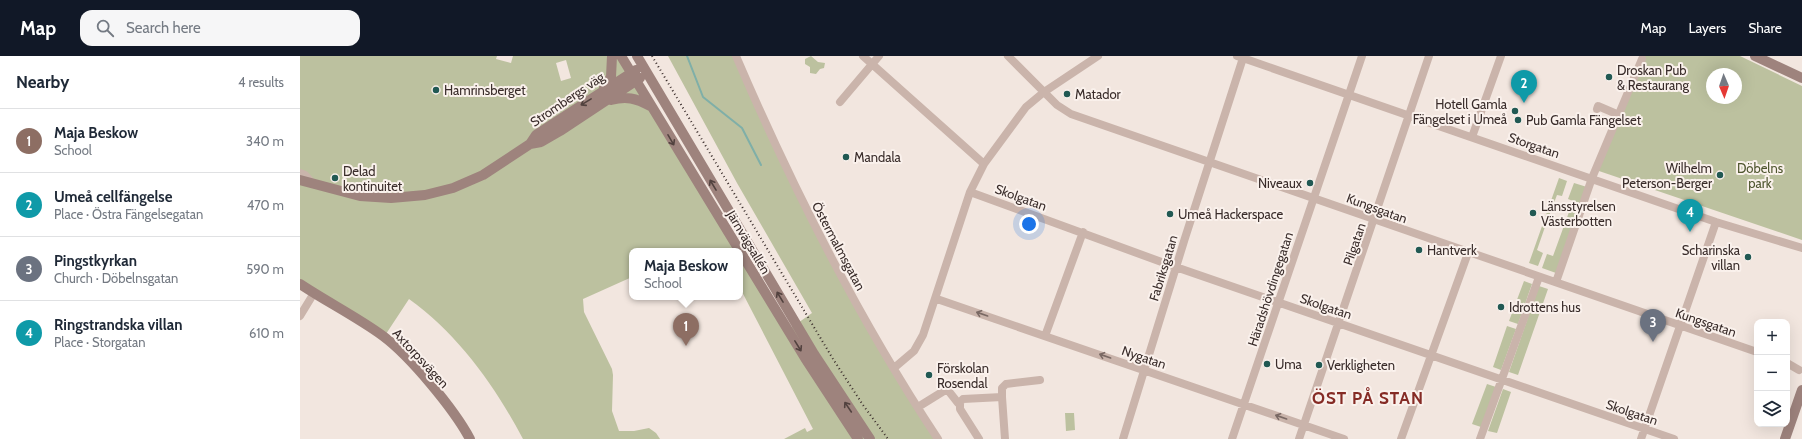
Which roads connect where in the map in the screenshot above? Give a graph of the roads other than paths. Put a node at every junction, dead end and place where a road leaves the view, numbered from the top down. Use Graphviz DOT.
graph roads {
  1 [pos="612,56"];
  2 [pos="621,56"];
  3 [pos="637,56"];
  4 [pos="736,56"];
  5 [pos="863,56"];
  6 [pos="879,56"];
  7 [pos="1008,56"];
  8 [pos="1098,56"];
  9 [pos="1362,56"];
  10 [pos="1430,56"];
  11 [pos="1501,56"];
  12 [pos="1755,56"];
  13 [pos="1240,57"];
  14 [pos="1642,59"];
  15 [pos="872,64"];
  16 [pos="645,71"];
  17 [pos="633,76"];
  18 [pos="1802,78"];
  19 [pos="1044,92"];
  20 [pos="1349,95"];
  21 [pos="602,98"];
  22 [pos="840,102"];
  23 [pos="651,106"];
  24 [pos="1597,109"];
  25 [pos="1409,115"];
  26 [pos="1619,115"];
  27 [pos="1472,137"];
  28 [pos="1210,162"];
  29 [pos="984,164"];
  30 [pos="300,173"];
  31 [pos="1592,178"];
  32 [pos="300,180"];
  33 [pos="313,184"];
  34 [pos="970,192"];
  35 [pos="1313,198"];
  36 [pos="1374,220"];
  37 [pos="1716,222"];
  38 [pos="1083,232"];
  39 [pos="738,248"];
  40 [pos="1802,248"];
  41 [pos="1468,253"];
  42 [pos="743,257"];
  43 [pos="1176,267"];
  44 [pos="1539,277"];
  45 [pos="1556,282"];
  46 [pos="300,284"];
  47 [pos="314,293"];
  48 [pos="937,299"];
  49 [pos="1279,303"];
  50 [pos="300,316"];
  51 [pos="1340,323"];
  52 [pos="1680,325"];
  53 [pos="1046,336"];
  54 [pos="1754,351"];
  55 [pos="1432,354"];
  56 [pos="1790,365"];
  57 [pos="894,368"];
  58 [pos="1144,370"];
  59 [pos="1799,370"];
  60 [pos="1040,380"];
  61 [pos="1502,380"];
  62 [pos="1802,390"];
  63 [pos="1002,397"];
  64 [pos="960,402"];
  65 [pos="1244,404"];
  66 [pos="918,407"];
  67 [pos="1304,425"];
  68 [pos="1644,429"];
  69 [pos="470,439"];
  70 [pos="858,439"];
  71 [pos="870,439"];
  72 [pos="938,439"];
  73 [pos="979,439"];
  74 [pos="1005,439"];
  75 [pos="1123,439"];
  76 [pos="1232,439"];
  77 [pos="1300,439"];
  78 [pos="1344,439"];
  79 [pos="1401,439"];
  80 [pos="1480,439"];
  81 [pos="1641,439"];
  82 [pos="1674,439"];
  83 [pos="1785,439"];
  1 -- 21 [label="main road"];
  2 -- 17 [label="main road, Järnvägsallén"];
  3 -- 16 [label="main road, Järnvägsallén"];
  4 -- 57 [label="street, Östermalmsgatan"];
  5 -- 15 [label="street"];
  6 -- 15 [label="street"];
  7 -- 19 [label="street, Kungsgatan"];
  8 -- 19 [label="street"];
  9 -- 20 [label="street, Häradshövdingegatan"];
  10 -- 25 [label="street, Pilgatan"];
  11 -- 27 [label="street"];
  12 -- 18 [label="main road"];
  13 -- 20 [label="street, Storgatan"];
  13 -- 28 [label="street, Fabriksgatan"];
  14 -- 26 [label="street"];
  15 -- 22 [label="street"];
  15 -- 29 [label="street"];
  16 -- 17 [label="main road, Strombergs väg"];
  71 -- 16 [label="main road, Järnvägsallén, one-way"];
  17 -- 21 [label="main road, Strombergs väg"];
  17 -- 23 [label="main road, Järnvägsallén"];
  19 -- 28 [label="street, Kungsgatan"];
  19 -- 29 [label="street"];
  20 -- 25 [label="street, Storgatan"];
  20 -- 35 [label="street, Häradshövdingegatan"];
  21 -- 23 [label="main road"];
  21 -- 33 [label="main road, Strombergs väg"];
  23 -- 39 [label="main road, Järnvägsallén, one-way"];
  24 -- 26 [label="street"];
  25 -- 27 [label="street, Storgatan"];
  25 -- 36 [label="street, Pilgatan"];
  26 -- 31 [label="street"];
  27 -- 31 [label="street, Storgatan"];
  28 -- 35 [label="street, Kungsgatan"];
  28 -- 43 [label="street, Fabriksgatan"];
  29 -- 34 [label="street"];
  30 -- 33 [label="street"];
  31 -- 37 [label="street, Storgatan"];
  31 -- 45 [label="street"];
  32 -- 33 [label="main road, Strombergs väg"];
  34 -- 38 [label="street, Skolgatan"];
  34 -- 48 [label="street"];
  35 -- 36 [label="street, Kungsgatan"];
  35 -- 49 [label="street, Häradshövdingegatan"];
  36 -- 41 [label="street, Kungsgatan"];
  36 -- 51 [label="street, Pilgatan"];
  37 -- 40 [label="street, Storgatan"];
  37 -- 52 [label="street"];
  38 -- 43 [label="street, Skolgatan"];
  38 -- 53 [label="street"];
  41 -- 44 [label="street, Kungsgatan"];
  41 -- 55 [label="street"];
  42 -- 70 [label="main road, Järnvägsallén, one-way"];
  43 -- 49 [label="street, Skolgatan"];
  43 -- 58 [label="street, Fabriksgatan"];
  44 -- 45 [label="street, Kungsgatan"];
  44 -- 61 [label="street"];
  45 -- 52 [label="street, Kungsgatan"];
  46 -- 47 [label="main road, Axtorpsvägen"];
  47 -- 50 [label="street"];
  47 -- 69 [label="main road, Axtorpsvägen"];
  53 -- 48 [label="street, Nygatan, one-way"];
  48 -- 57 [label="street"];
  49 -- 51 [label="street, Skolgatan"];
  49 -- 65 [label="street, Häradshövdingegatan"];
  51 -- 55 [label="street, Skolgatan"];
  51 -- 67 [label="street, Pilgatan"];
  52 -- 54 [label="street, Kungsgatan"];
  52 -- 68 [label="street"];
  58 -- 53 [label="street, Nygatan, one-way"];
  55 -- 61 [label="street, Skolgatan"];
  55 -- 79 [label="street"];
  56 -- 59 [label="street"];
  57 -- 66 [label="street, Östermalmsgatan"];
  58 -- 65 [label="street, Nygatan"];
  58 -- 75 [label="street, Fabriksgatan"];
  60 -- 63 [label="street"];
  61 -- 68 [label="street, Skolgatan"];
  61 -- 80 [label="street"];
  62 -- 83 [label="main road"];
  63 -- 64 [label="street"];
  63 -- 74 [label="street"];
  64 -- 66 [label="street"];
  64 -- 73 [label="street"];
  67 -- 65 [label="street, Nygatan, one-way"];
  65 -- 76 [label="street, Häradshövdingegatan"];
  66 -- 72 [label="street, Östermalmsgatan"];
  67 -- 77 [label="street, Pilgatan"];
  67 -- 78 [label="street, Nygatan"];
  68 -- 81 [label="street"];
  68 -- 82 [label="street, Skolgatan"];
}
